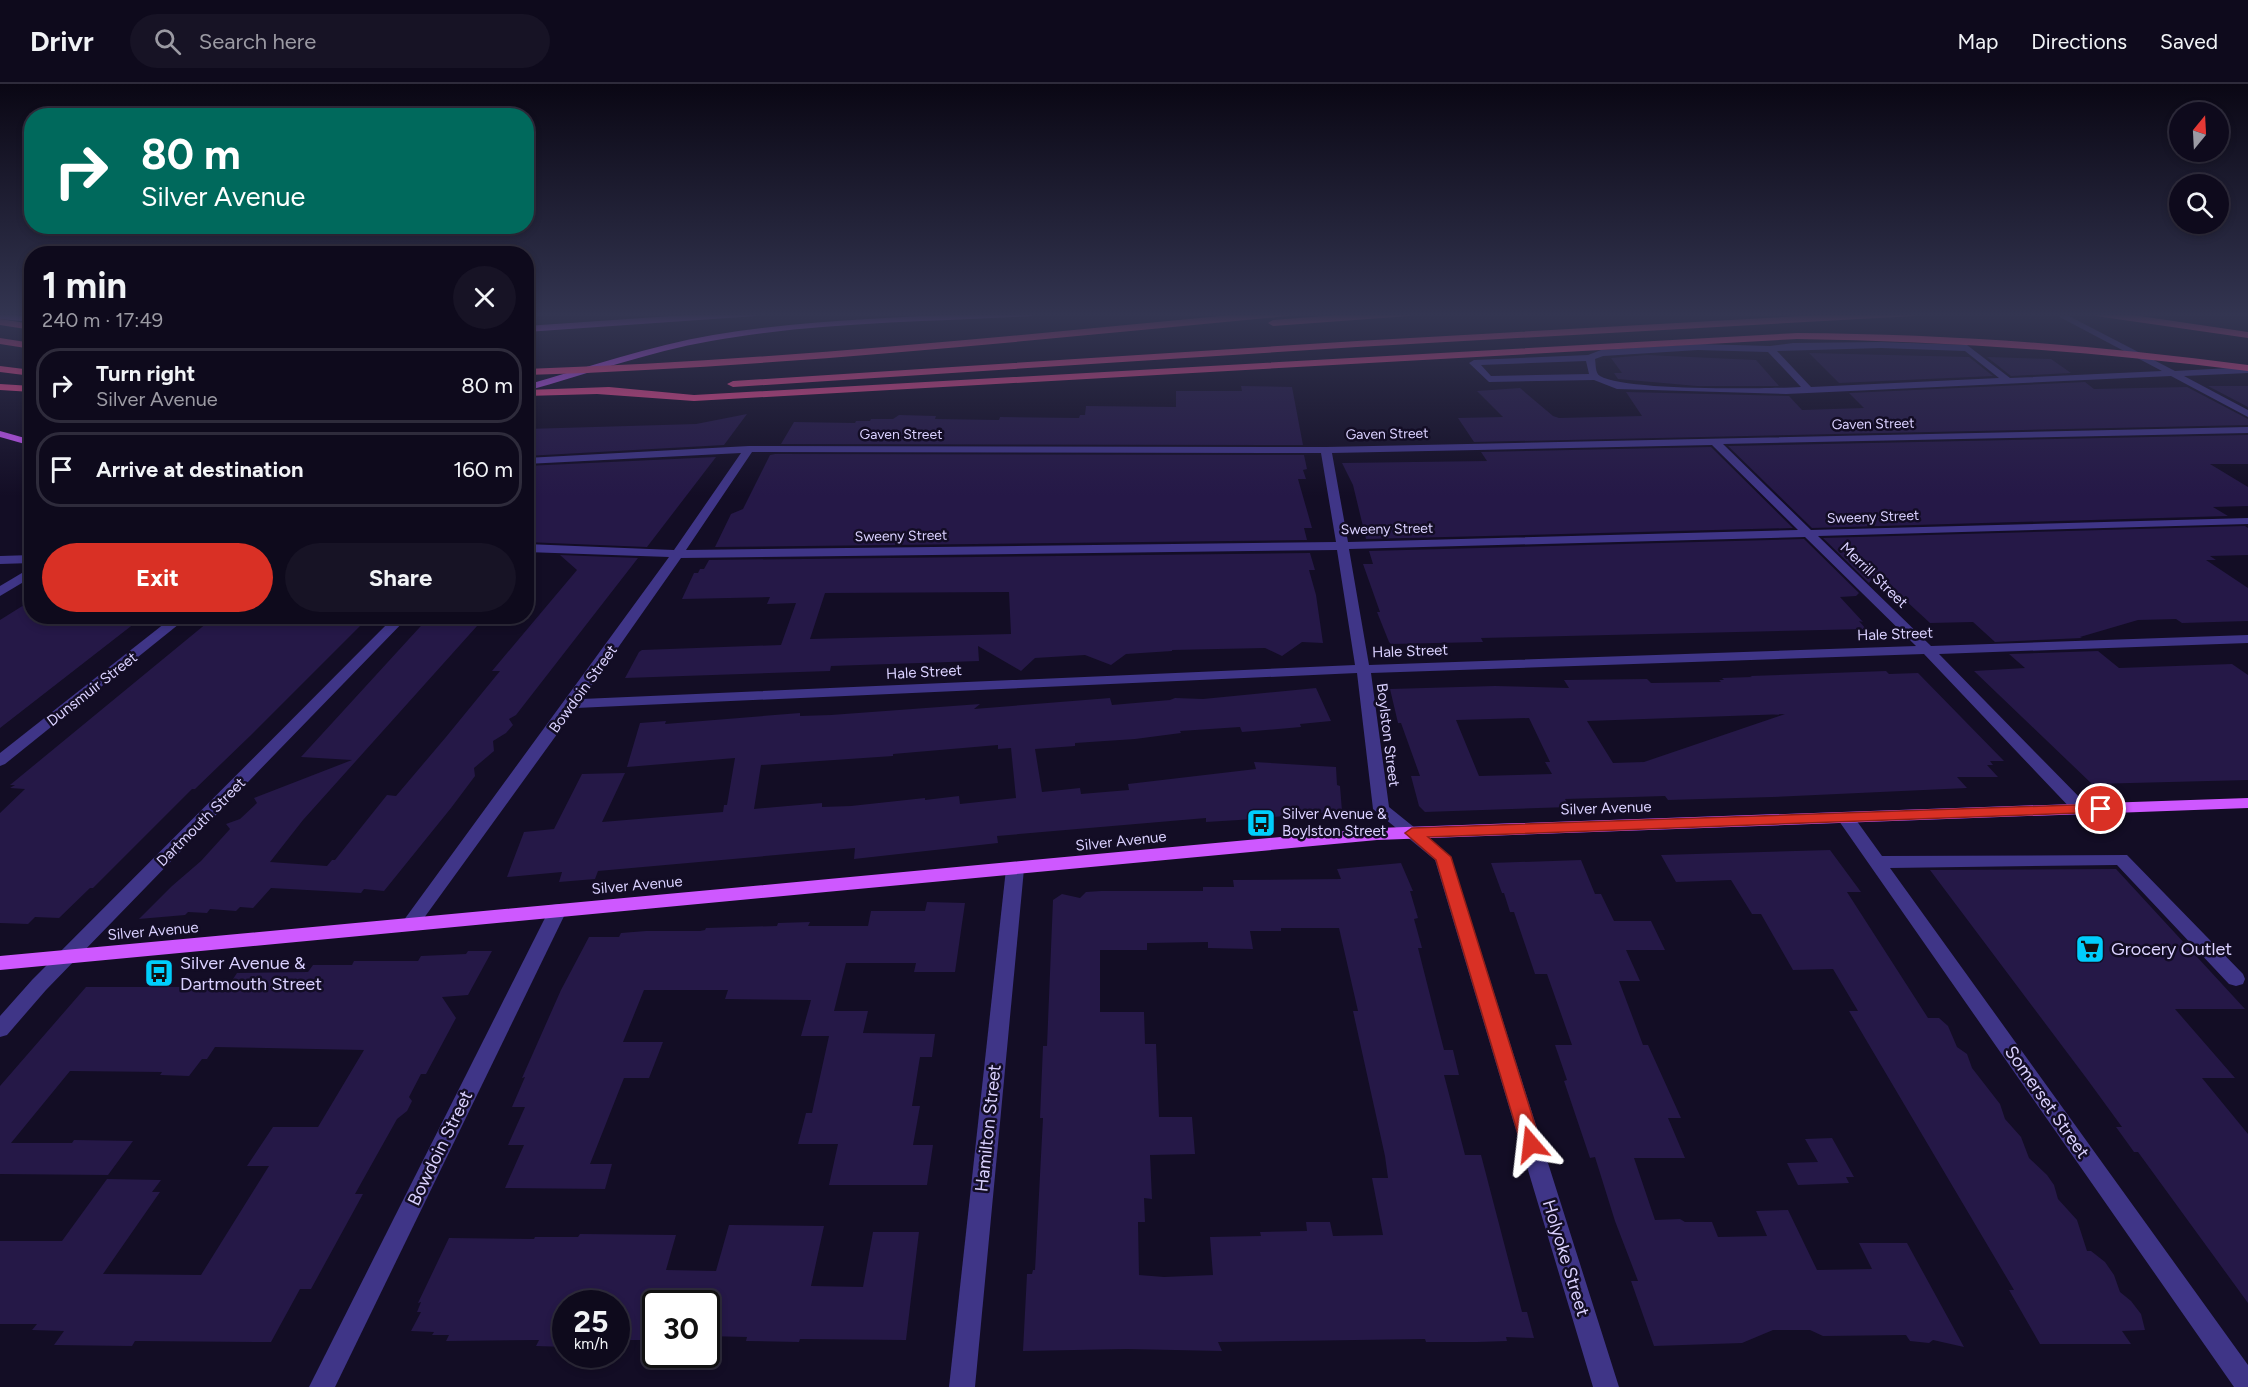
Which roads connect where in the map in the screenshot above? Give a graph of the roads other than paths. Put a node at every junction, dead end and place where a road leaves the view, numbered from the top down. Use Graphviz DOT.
graph roads {
  1 [pos="574,374"];
  2 [pos="866,374"];
  3 [pos="1115,374"];
  4 [pos="1484,374"];
  5 [pos="1794,374"];
  6 [pos="1999,374"];
  7 [pos="2189,374"];
  8 [pos="2174,375"];
  9 [pos="1595,376"];
  10 [pos="2009,382"];
  11 [pos="534,386"];
  12 [pos="0,387"];
  13 [pos="24,388"];
  14 [pos="1809,390"];
  15 [pos="599,391"];
  16 [pos="534,393"];
  17 [pos="2248,414"];
  18 [pos="2248,430"];
  19 [pos="0,434"];
  20 [pos="24,441"];
  21 [pos="1716,443"];
  22 [pos="750,449"];
  23 [pos="1326,450"];
  24 [pos="534,461"];
  25 [pos="2248,521"];
  26 [pos="1807,534"];
  27 [pos="1342,546"];
  28 [pos="534,548"];
  29 [pos="679,554"];
  30 [pos="24,559"];
  31 [pos="0,560"];
  32 [pos="24,576"];
  33 [pos="0,591"];
  34 [pos="173,624"];
  35 [pos="395,624"];
  36 [pos="2248,639"];
  37 [pos="1927,649"];
  38 [pos="1363,669"];
  39 [pos="573,704"];
  40 [pos="0,761"];
  41 [pos="2247,804"];
  42 [pos="2082,809"];
  43 [pos="1845,817"];
  44 [pos="1412,833"];
  45 [pos="1877,862"];
  46 [pos="1015,869"];
  47 [pos="558,910"];
  48 [pos="410,924"];
  49 [pos="68,957"];
  50 [pos="0,963"];
  51 [pos="2236,979"];
  52 [pos="0,1029"];
  53 [pos="2248,1386"];
  54 [pos="322,1387"];
  55 [pos="962,1387"];
  56 [pos="1606,1387"];
  1 -- 11 [label="main road"];
  2 -- 15 [label="highway"];
  3 -- 15 [label="highway"];
  4 -- 9 [label="street"];
  5 -- 14 [label="street"];
  6 -- 10 [label="street"];
  7 -- 8 [label="street"];
  8 -- 10 [label="street"];
  8 -- 17 [label="street"];
  9 -- 14 [label="street"];
  10 -- 14 [label="street"];
  12 -- 13 [label="highway"];
  15 -- 16 [label="highway"];
  18 -- 21 [label="street, Gaven Street"];
  19 -- 20 [label="main road"];
  21 -- 23 [label="street, Gaven Street"];
  21 -- 26 [label="street, Merrill Street"];
  22 -- 23 [label="street, Gaven Street"];
  22 -- 24 [label="street, Gaven Street"];
  22 -- 29 [label="street, Bowdoin Street"];
  23 -- 27 [label="street, Boylston Street"];
  25 -- 26 [label="street, Sweeny Street"];
  26 -- 27 [label="street, Sweeny Street"];
  26 -- 37 [label="street, Merrill Street"];
  27 -- 29 [label="street, Sweeny Street"];
  27 -- 38 [label="street, Boylston Street"];
  28 -- 29 [label="street, Sweeny Street"];
  29 -- 39 [label="street, Bowdoin Street"];
  30 -- 31 [label="street"];
  32 -- 33 [label="street"];
  34 -- 40 [label="street, Dunsmuir Street"];
  35 -- 49 [label="street, Dartmouth Street"];
  36 -- 37 [label="street, Hale Street"];
  37 -- 38 [label="street, Hale Street"];
  37 -- 42 [label="street, Merrill Street"];
  38 -- 39 [label="street, Hale Street"];
  38 -- 44 [label="street, Boylston Street"];
  39 -- 48 [label="street, Bowdoin Street"];
  41 -- 42 [label="main road, Silver Avenue"];
  42 -- 43 [label="main road, Silver Avenue"];
  43 -- 44 [label="main road, Silver Avenue"];
  43 -- 45 [label="street, Somerset Street"];
  44 -- 46 [label="main road, Silver Avenue"];
  44 -- 56 [label="street, Holyoke Street"];
  45 -- 51 [label="street"];
  45 -- 53 [label="street, Somerset Street"];
  46 -- 47 [label="main road, Silver Avenue"];
  46 -- 55 [label="street, Hamilton Street"];
  47 -- 48 [label="main road, Silver Avenue"];
  47 -- 54 [label="street, Bowdoin Street"];
  48 -- 49 [label="main road, Silver Avenue"];
  49 -- 50 [label="main road, Silver Avenue"];
  49 -- 52 [label="street, Dartmouth Street"];
}
